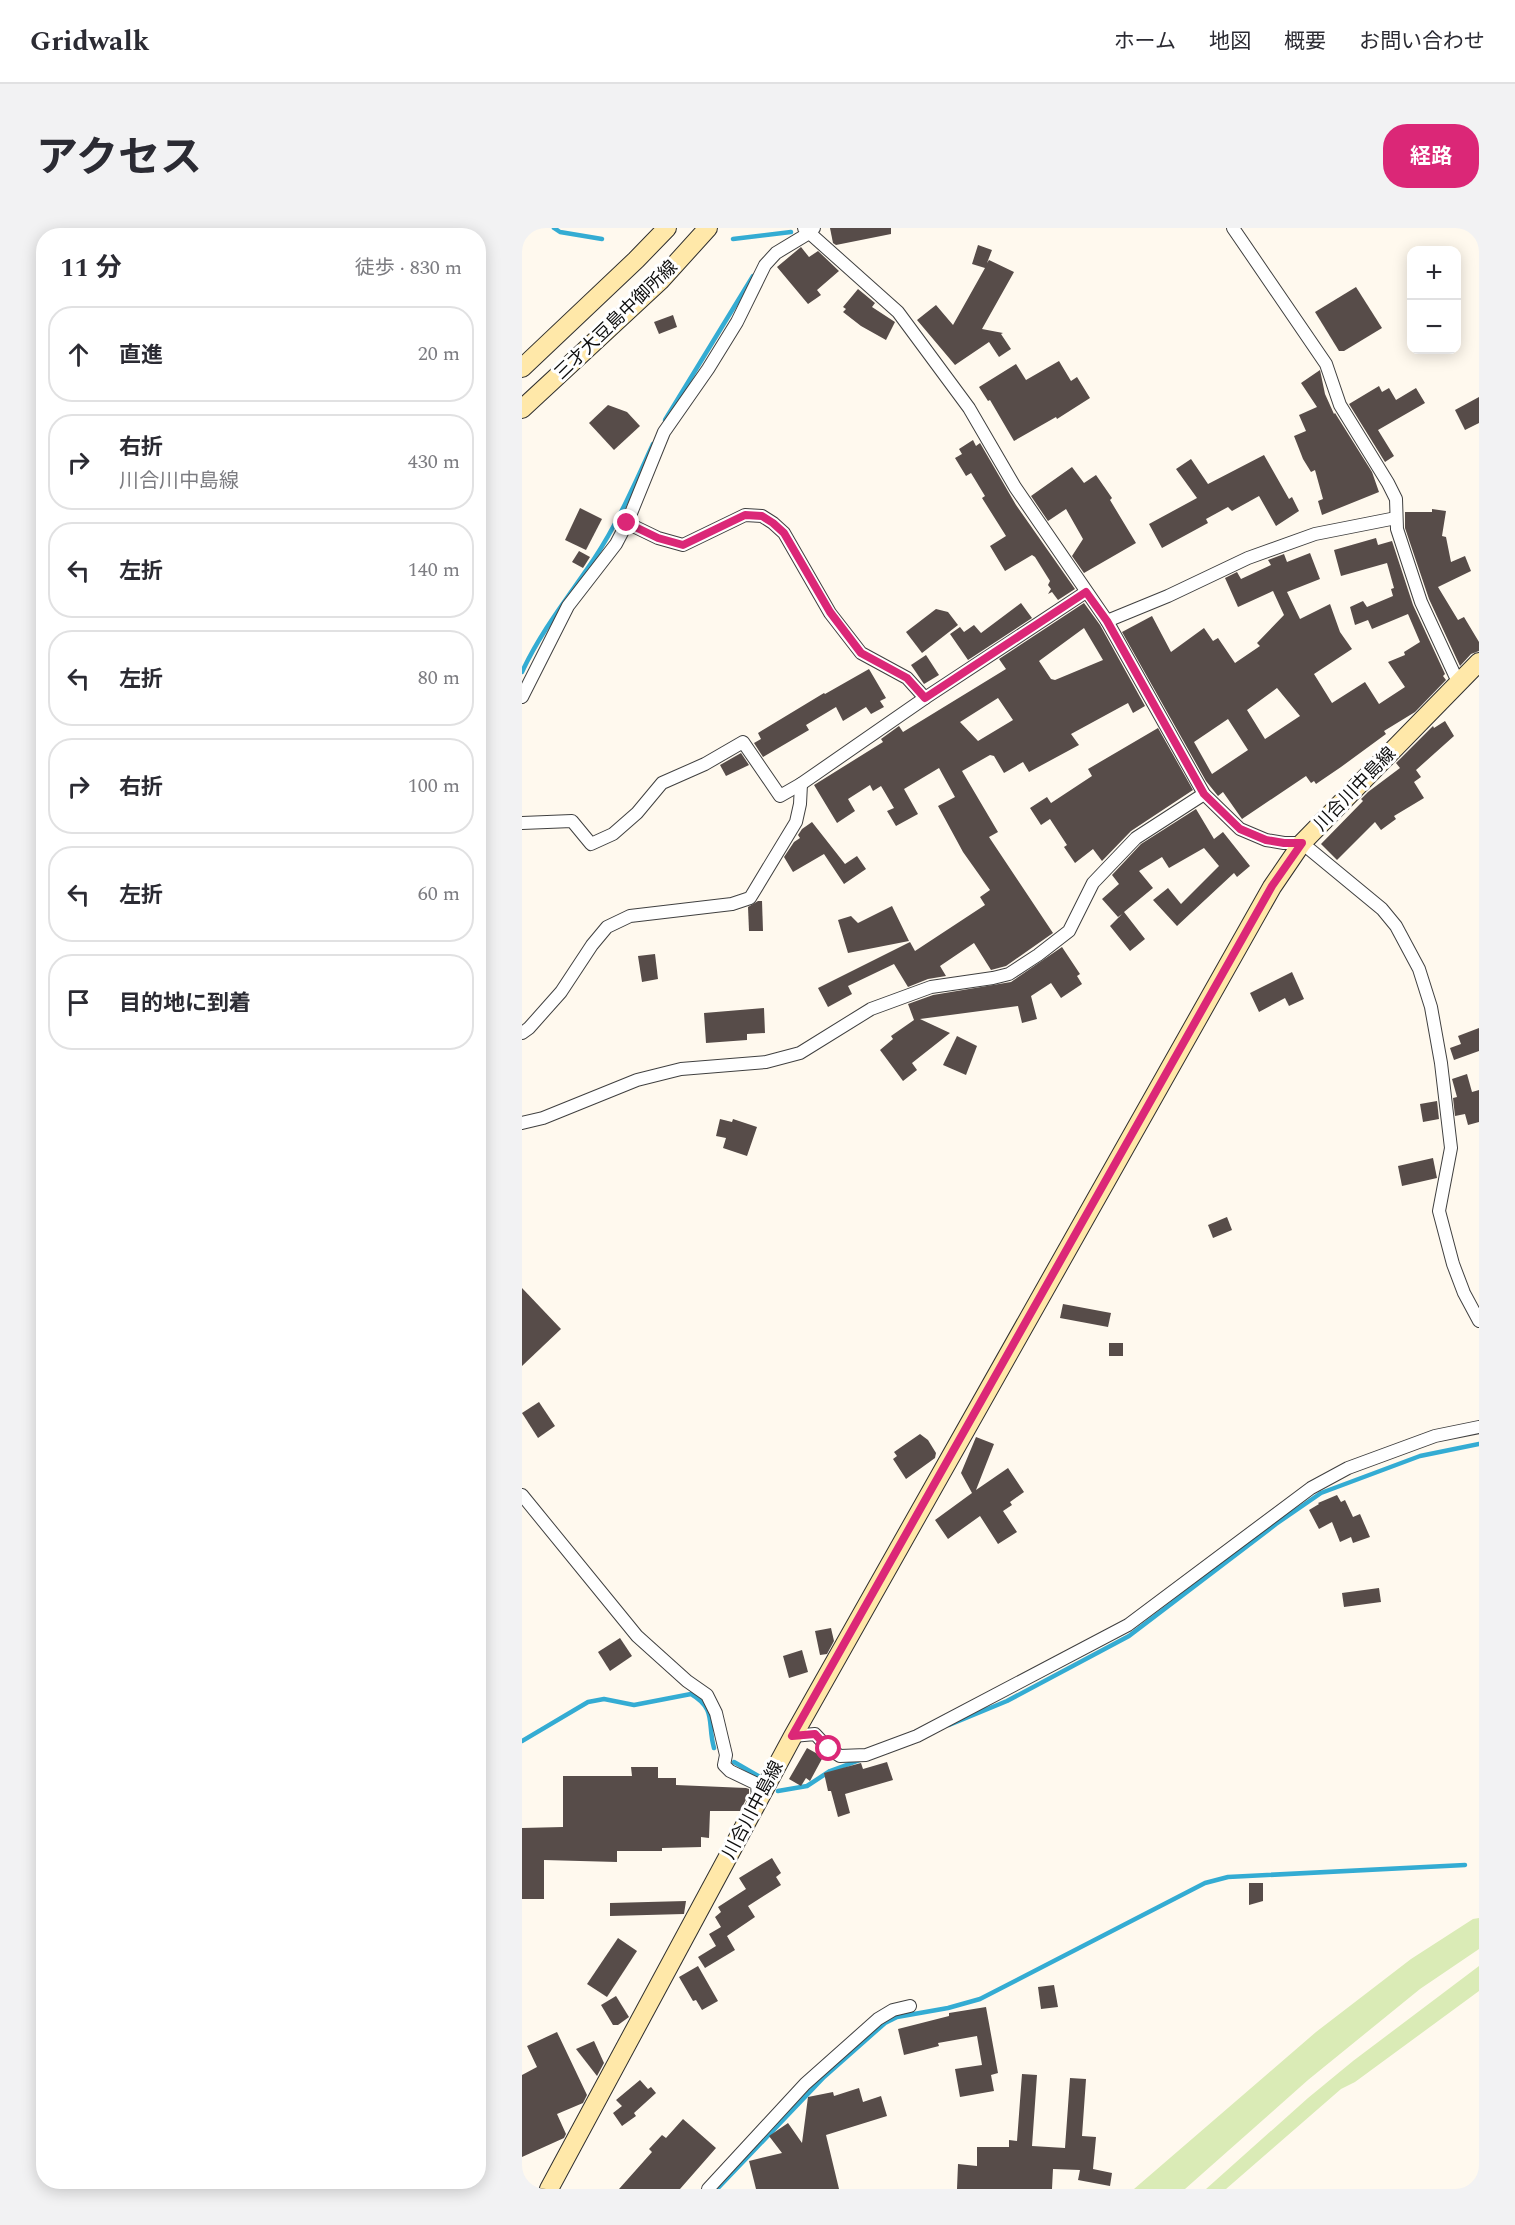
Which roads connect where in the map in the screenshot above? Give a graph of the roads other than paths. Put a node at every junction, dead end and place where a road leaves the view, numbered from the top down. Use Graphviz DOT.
graph roads {
  1 [pos="667,228"];
  2 [pos="708,228"];
  3 [pos="1233,228"];
  4 [pos="809,230"];
  5 [pos="522,368"];
  6 [pos="522,409"];
  7 [pos="1396,518"];
  8 [pos="627,523"];
  9 [pos="1086,592"];
  10 [pos="1107,621"];
  11 [pos="1479,662"];
  12 [pos="1458,682"];
  13 [pos="522,697"];
  14 [pos="925,698"];
  15 [pos="801,784"];
  16 [pos="1204,794"];
  17 [pos="522,823"];
  18 [pos="1302,843"];
  19 [pos="522,1033"];
  20 [pos="522,1123"];
  21 [pos="1479,1321"];
  22 [pos="1479,1427"];
  23 [pos="522,1495"];
  24 [pos="792,1736"];
  25 [pos="758,1800"];
  26 [pos="910,2006"];
  27 [pos="549,2189"];
  28 [pos="708,2189"];
  1 -- 5 [label="main road, 三才大豆島中御所線"];
  2 -- 6 [label="main road, 三才大豆島中御所線"];
  3 -- 7 [label="street"];
  4 -- 8 [label="street"];
  4 -- 9 [label="street"];
  7 -- 10 [label="street"];
  7 -- 12 [label="street"];
  8 -- 13 [label="street"];
  8 -- 14 [label="street"];
  9 -- 10 [label="street"];
  9 -- 14 [label="street"];
  10 -- 16 [label="street"];
  11 -- 12 [label="main road, 川合川中島線"];
  12 -- 18 [label="main road, 川合川中島線"];
  14 -- 15 [label="street"];
  15 -- 17 [label="street"];
  15 -- 19 [label="street"];
  16 -- 18 [label="street"];
  16 -- 20 [label="street"];
  18 -- 21 [label="street"];
  18 -- 24 [label="main road, 川合川中島線"];
  22 -- 24 [label="street"];
  23 -- 25 [label="street"];
  24 -- 25 [label="main road, 川合川中島線"];
  25 -- 27 [label="main road, 川合川中島線"];
  26 -- 28 [label="street"];
}
